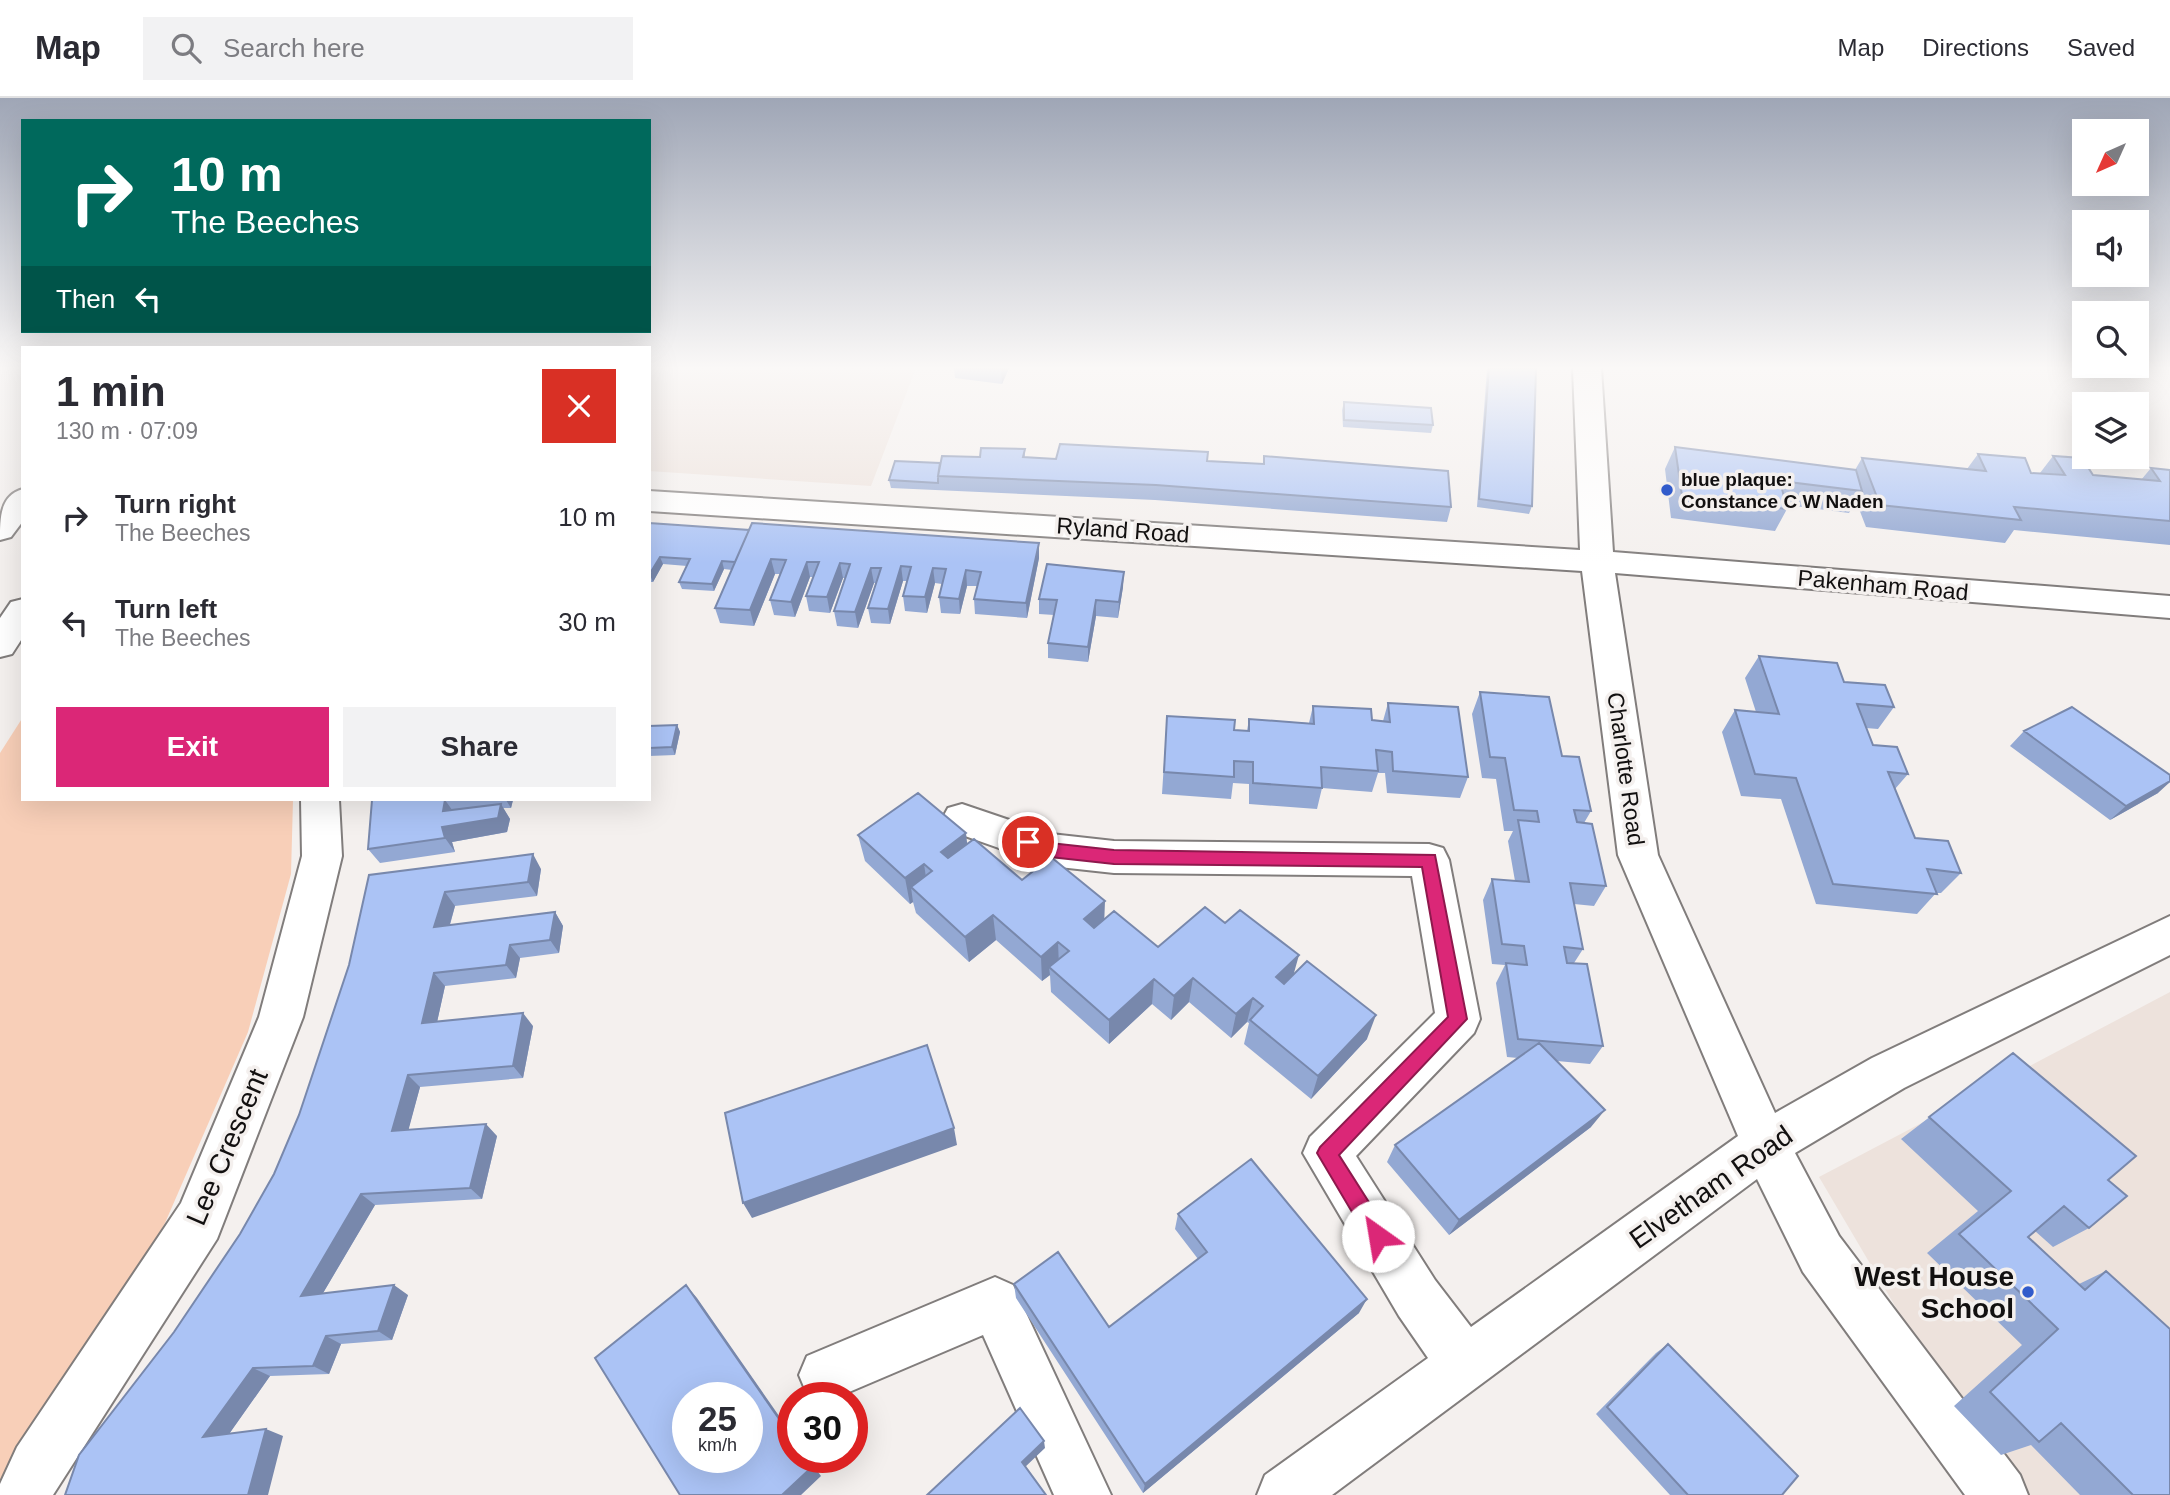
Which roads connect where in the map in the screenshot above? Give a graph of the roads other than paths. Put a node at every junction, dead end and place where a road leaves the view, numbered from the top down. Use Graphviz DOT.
graph roads {
  1 [pos="1590,433"];
  2 [pos="651,500"];
  3 [pos="21,501"];
  4 [pos="0,530"];
  5 [pos="1597,561"];
  6 [pos="2170,607"];
  7 [pos="21,613"];
  8 [pos="0,645"];
  9 [pos="320,801"];
  10 [pos="962,819"];
  11 [pos="2170,933"];
  12 [pos="1765,1145"];
  13 [pos="1465,1364"];
  14 [pos="826,1375"];
  15 [pos="24,1495"];
  16 [pos="1083,1495"];
  17 [pos="1285,1495"];
  18 [pos="2000,1495"];
  1 -- 5 [label="main road, Charlotte Road"];
  2 -- 5 [label="main road, Ryland Road"];
  3 -- 4 [label="main road"];
  5 -- 6 [label="main road, Pakenham Road"];
  5 -- 12 [label="main road, Charlotte Road"];
  7 -- 8 [label="main road"];
  9 -- 15 [label="main road, Lee Crescent"];
  10 -- 13 [label="main road"];
  11 -- 12 [label="main road, Elvetham Road"];
  12 -- 13 [label="main road, Elvetham Road"];
  12 -- 18 [label="main road, Charlotte Road"];
  13 -- 17 [label="main road, Elvetham Road"];
  14 -- 16 [label="main road"];
}
